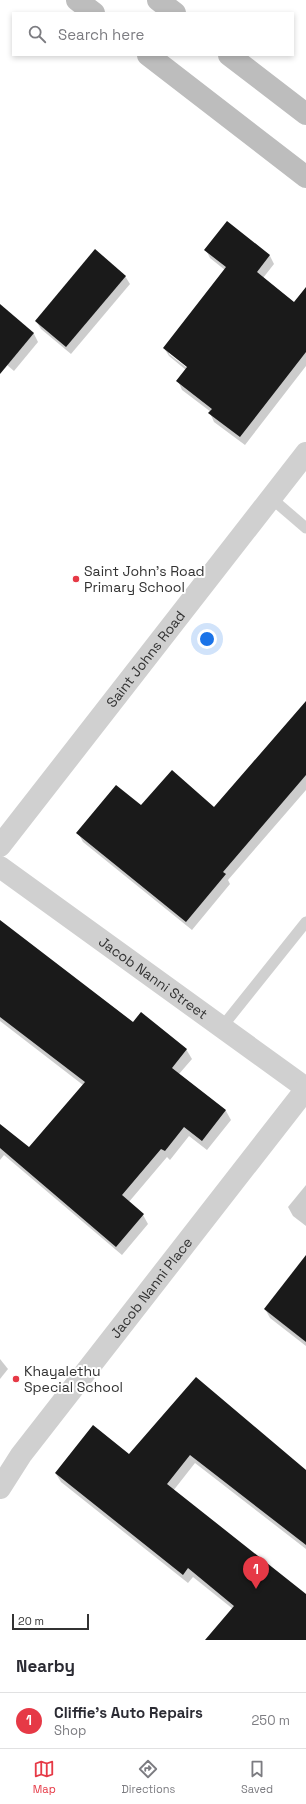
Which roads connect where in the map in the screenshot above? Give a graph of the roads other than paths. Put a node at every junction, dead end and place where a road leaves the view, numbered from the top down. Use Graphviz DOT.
graph roads {
  1 [pos="77,0"];
  2 [pos="158,0"];
  3 [pos="93,12"];
  4 [pos="174,12"];
  5 [pos="149,56"];
  6 [pos="230,56"];
  7 [pos="306,114"];
  8 [pos="306,177"];
  9 [pos="306,454"];
  10 [pos="271,498"];
  11 [pos="306,528"];
  12 [pos="0,846"];
  13 [pos="0,867"];
  14 [pos="306,922"];
  15 [pos="222,1027"];
  16 [pos="306,1089"];
  17 [pos="0,1488"];
  1 -- 3 [label="main road"];
  2 -- 4 [label="main road"];
  5 -- 8 [label="main road"];
  6 -- 7 [label="main road"];
  9 -- 10 [label="street, Saint Johns Road"];
  10 -- 11 [label="lane"];
  10 -- 12 [label="street, Saint Johns Road"];
  13 -- 15 [label="street, Jacob Nanni Street"];
  14 -- 15 [label="lane"];
  15 -- 16 [label="street, Jacob Nanni Street"];
  16 -- 17 [label="street, Jacob Nanni Place"];
}
